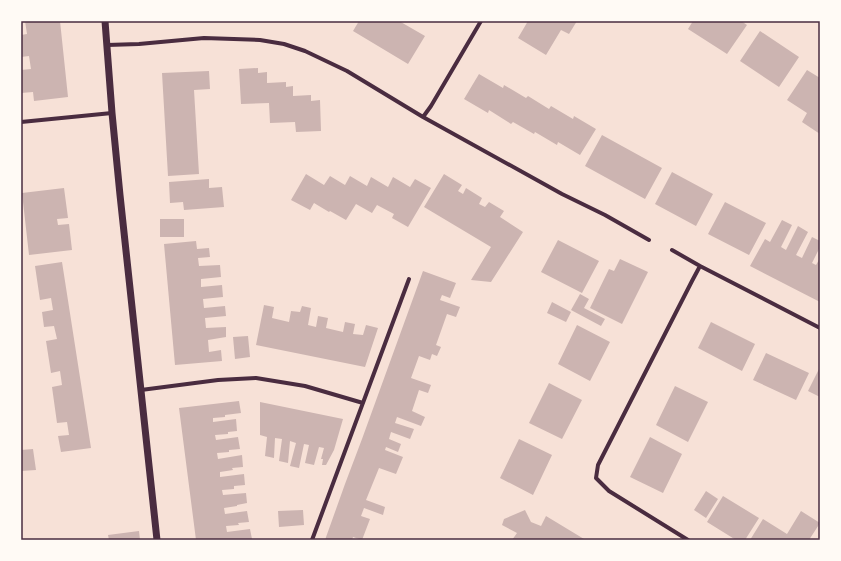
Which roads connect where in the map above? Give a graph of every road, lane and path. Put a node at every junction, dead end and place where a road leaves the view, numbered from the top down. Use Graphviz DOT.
graph roads {
  1 [pos="105,21"];
  2 [pos="481,21"];
  3 [pos="106,45"];
  4 [pos="112,113"];
  5 [pos="424,117"];
  6 [pos="21,122"];
  7 [pos="649,240"];
  8 [pos="672,250"];
  9 [pos="700,266"];
  10 [pos="409,279"];
  11 [pos="820,328"];
  12 [pos="141,390"];
  13 [pos="363,403"];
  14 [pos="157,540"];
  15 [pos="312,540"];
  16 [pos="688,540"];
  1 -- 3 [label="street"];
  2 -- 5 [label="street"];
  3 -- 4 [label="street"];
  3 -- 5 [label="street"];
  4 -- 6 [label="street"];
  4 -- 12 [label="street"];
  5 -- 7 [label="street"];
  8 -- 9 [label="street"];
  9 -- 11 [label="street"];
  9 -- 16 [label="street"];
  10 -- 13 [label="street"];
  12 -- 13 [label="street"];
  12 -- 14 [label="street"];
  13 -- 15 [label="street"];
}
